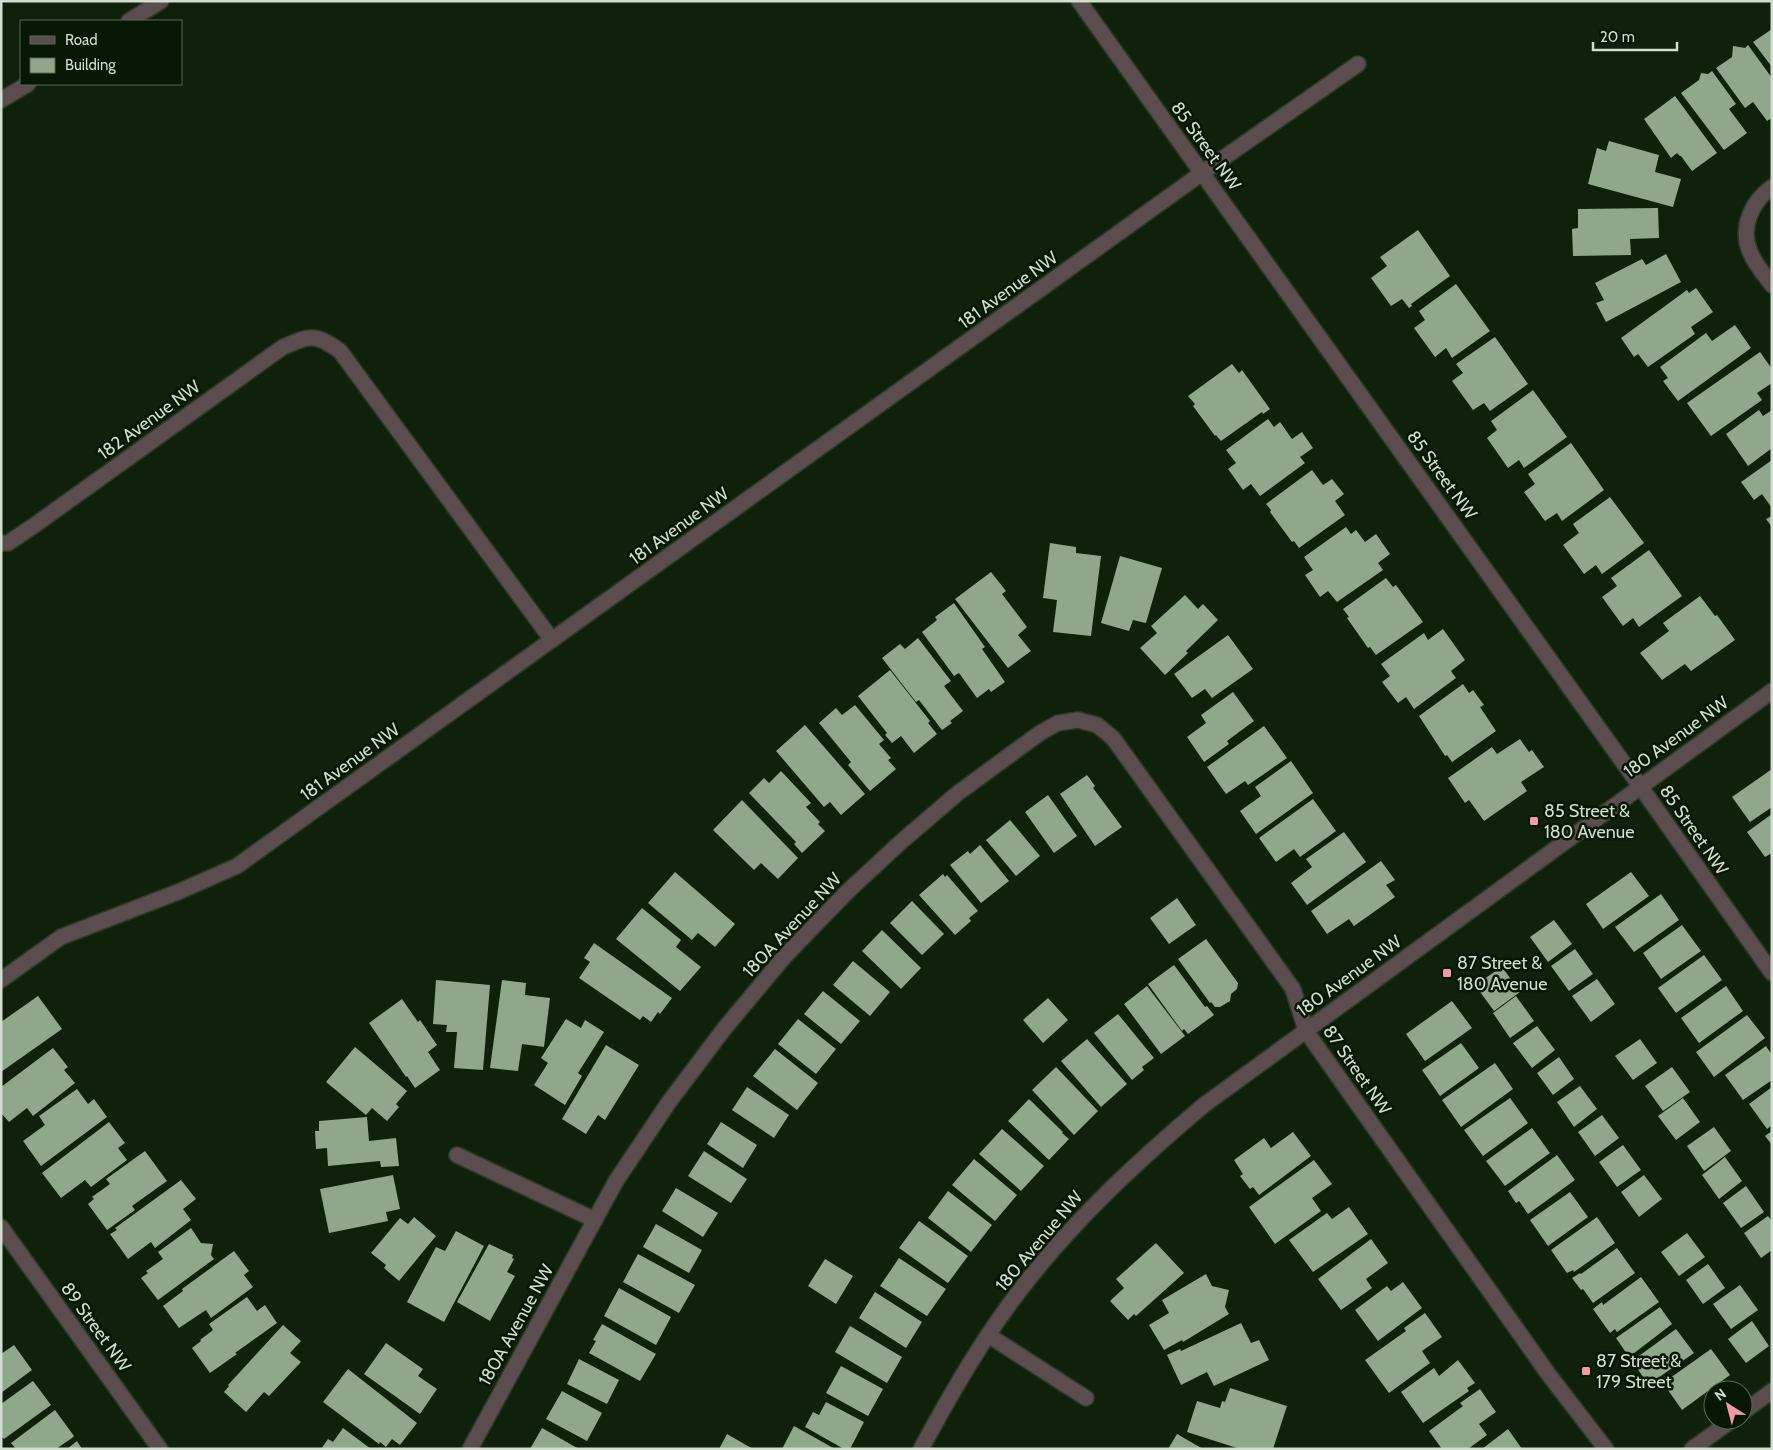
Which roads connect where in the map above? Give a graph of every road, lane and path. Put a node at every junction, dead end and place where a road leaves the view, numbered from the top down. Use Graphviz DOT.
graph roads {
  1 [pos="161,1"];
  2 [pos="1078,1"];
  3 [pos="131,20"];
  4 [pos="1358,64"];
  5 [pos="26,85"];
  6 [pos="1,100"];
  7 [pos="1202,173"];
  8 [pos="1772,187"];
  9 [pos="1772,285"];
  10 [pos="1,544"];
  11 [pos="552,640"];
  12 [pos="1772,691"];
  13 [pos="1078,720"];
  14 [pos="1640,786"];
  15 [pos="1772,973"];
  16 [pos="1,980"];
  17 [pos="1306,1031"];
  18 [pos="457,1155"];
  19 [pos="595,1220"];
  20 [pos="1,1228"];
  21 [pos="988,1335"];
  22 [pos="1772,1391"];
  23 [pos="1086,1398"];
  24 [pos="1753,1405"];
  25 [pos="1718,1430"];
  26 [pos="160,1449"];
  27 [pos="470,1449"];
  28 [pos="921,1449"];
  29 [pos="1606,1449"];
  30 [pos="1692,1449"];
  1 -- 3 [label="street"];
  2 -- 7 [label="street, 85 Street NW"];
  4 -- 7 [label="street, 181 Avenue NW"];
  5 -- 6 [label="street"];
  7 -- 11 [label="street, 181 Avenue NW"];
  7 -- 14 [label="street, 85 Street NW"];
  8 -- 9 [label="street"];
  10 -- 11 [label="street, 182 Avenue NW"];
  11 -- 16 [label="street, 181 Avenue NW"];
  12 -- 14 [label="street, 180 Avenue NW"];
  13 -- 17 [label="street, 87 Street NW"];
  13 -- 19 [label="street, 180A Avenue NW"];
  14 -- 15 [label="street, 85 Street NW"];
  14 -- 17 [label="street, 180 Avenue NW"];
  17 -- 21 [label="street, 180 Avenue NW"];
  17 -- 29 [label="street, 87 Street NW"];
  18 -- 19 [label="street"];
  19 -- 27 [label="street, 180A Avenue NW"];
  20 -- 26 [label="street, 89 Street NW"];
  21 -- 23 [label="street"];
  21 -- 28 [label="street, 180 Avenue NW"];
  22 -- 24 [label="street"];
  25 -- 30 [label="street"];
}
